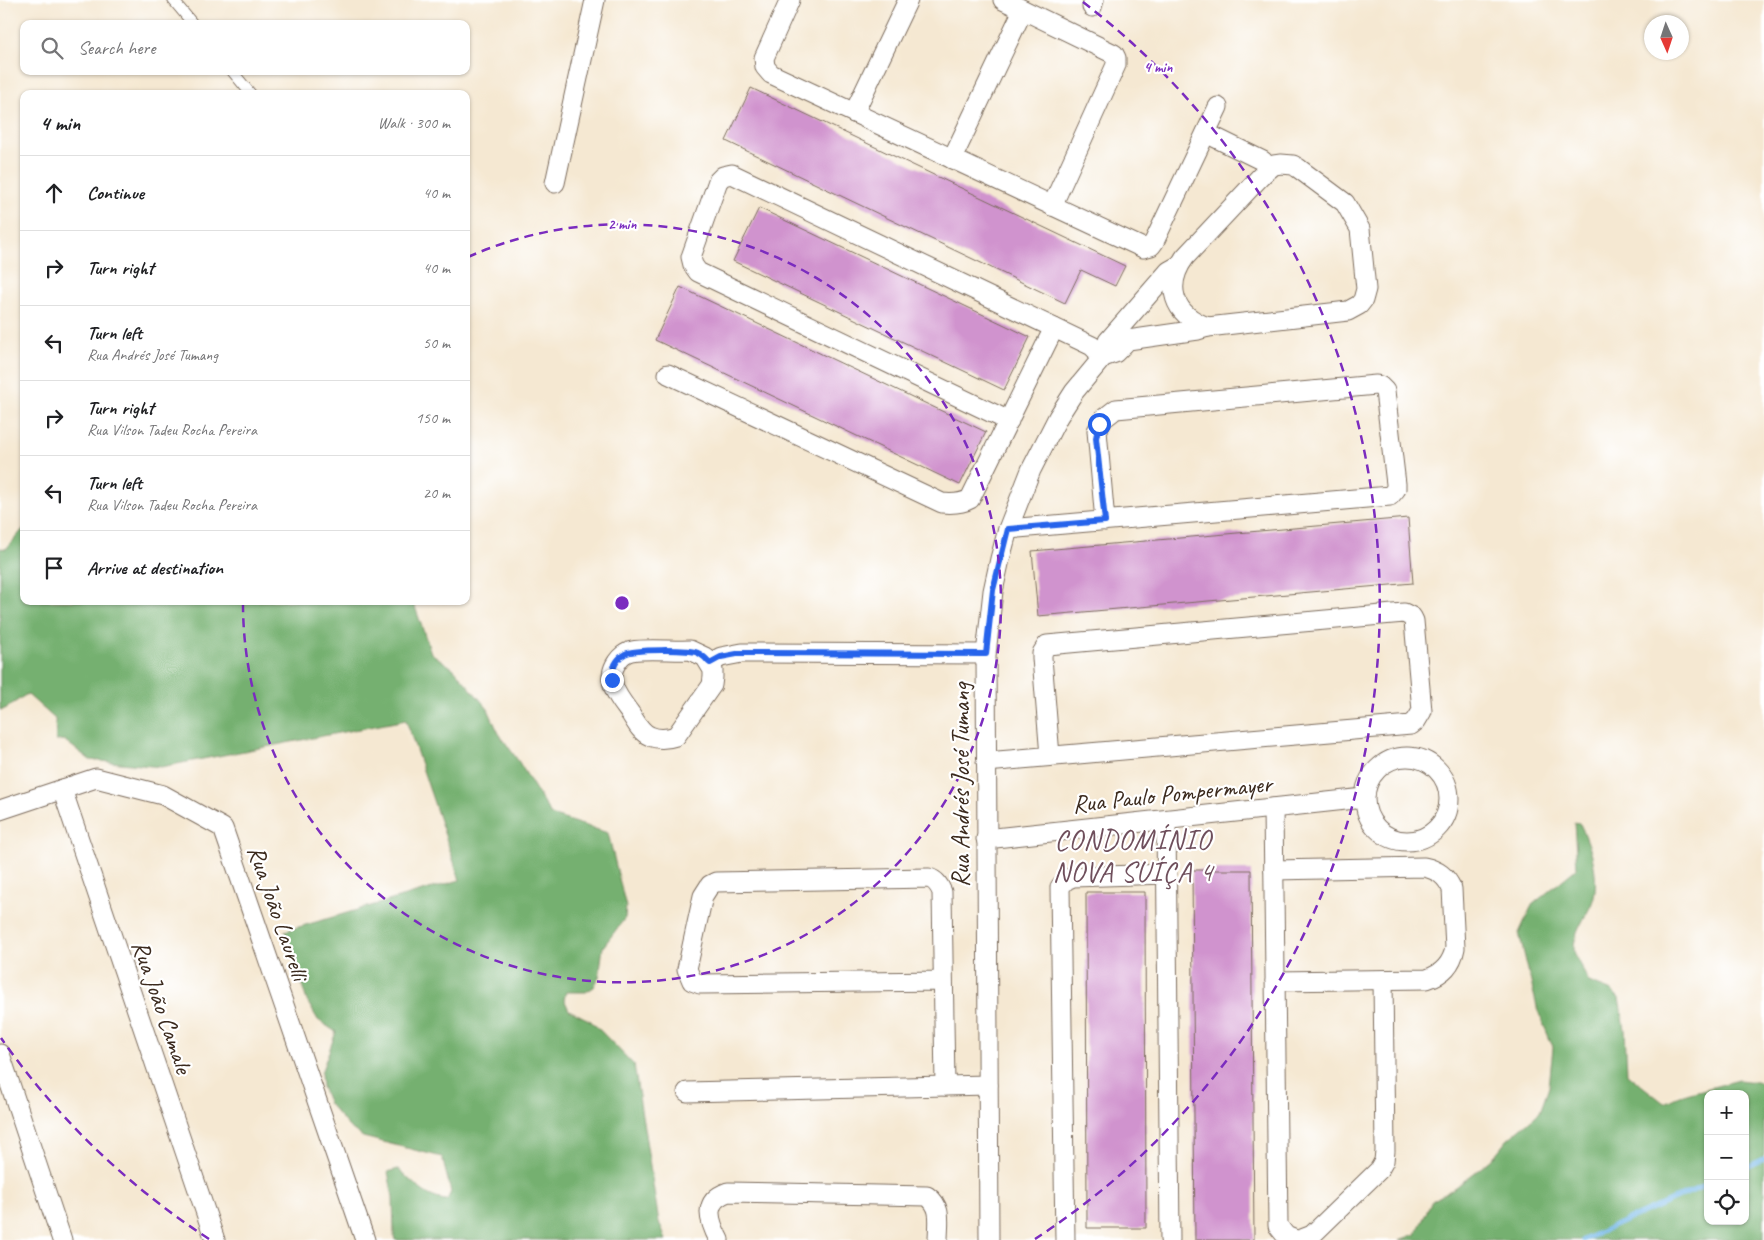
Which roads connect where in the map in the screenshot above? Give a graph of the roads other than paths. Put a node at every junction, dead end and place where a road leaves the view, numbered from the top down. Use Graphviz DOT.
graph roads {
  1 [pos="173,0"];
  2 [pos="595,0"];
  3 [pos="790,0"];
  4 [pos="908,0"];
  5 [pos="1003,0"];
  6 [pos="1023,10"];
  7 [pos="190,20"];
  8 [pos="235,75"];
  9 [pos="248,90"];
  10 [pos="1218,107"];
  11 [pos="854,113"];
  12 [pos="1206,133"];
  13 [pos="952,160"];
  14 [pos="1268,169"];
  15 [pos="554,183"];
  16 [pos="1052,206"];
  17 [pos="1178,266"];
  18 [pos="1208,327"];
  19 [pos="1054,328"];
  20 [pos="1103,357"];
  21 [pos="668,374"];
  22 [pos="1009,421"];
  23 [pos="1105,521"];
  24 [pos="1008,529"];
  25 [pos="986,654"];
  26 [pos="710,663"];
  27 [pos="1050,756"];
  28 [pos="986,762"];
  29 [pos="62,790"];
  30 [pos="1364,798"];
  31 [pos="1273,808"];
  32 [pos="0,810"];
  33 [pos="1166,820"];
  34 [pos="986,839"];
  35 [pos="1274,870"];
  36 [pos="1167,874"];
  37 [pos="1383,980"];
  38 [pos="943,981"];
  39 [pos="1275,981"];
  40 [pos="0,1054"];
  41 [pos="988,1085"];
  42 [pos="945,1086"];
  43 [pos="687,1092"];
  44 [pos="62,1240"];
  45 [pos="216,1240"];
  46 [pos="365,1240"];
  47 [pos="719,1240"];
  48 [pos="938,1240"];
  49 [pos="989,1240"];
  50 [pos="1065,1240"];
  51 [pos="1170,1240"];
  52 [pos="1298,1240"];
  1 -- 7 [label="lane"];
  2 -- 15 [label="street"];
  3 -- 11 [label="street"];
  4 -- 11 [label="street"];
  5 -- 6 [label="street"];
  6 -- 13 [label="street"];
  6 -- 16 [label="street"];
  8 -- 9 [label="lane"];
  10 -- 12 [label="street"];
  11 -- 13 [label="street"];
  12 -- 14 [label="street"];
  12 -- 16 [label="street"];
  13 -- 16 [label="street"];
  14 -- 17 [label="street"];
  14 -- 18 [label="street"];
  17 -- 18 [label="street"];
  17 -- 20 [label="street"];
  18 -- 20 [label="street"];
  19 -- 20 [label="street"];
  19 -- 22 [label="street"];
  19 -- 22 [label="street"];
  20 -- 24 [label="street, Rua Andrés José Tumang"];
  21 -- 22 [label="street"];
  23 -- 23 [label="street"];
  23 -- 24 [label="street"];
  24 -- 25 [label="street, Rua Andrés José Tumang"];
  25 -- 26 [label="street"];
  25 -- 28 [label="street, Rua Andrés José Tumang"];
  26 -- 26 [label="street"];
  27 -- 27 [label="street"];
  27 -- 28 [label="street"];
  28 -- 34 [label="street, Rua Andrés José Tumang"];
  29 -- 32 [label="street, Rua João Laurelli"];
  29 -- 45 [label="street, Rua João Camale"];
  29 -- 46 [label="street, Rua João Laurelli"];
  30 -- 30 [label="street"];
  30 -- 31 [label="street, Rua Paulo Pompermayer"];
  31 -- 33 [label="street, Rua Paulo Pompermayer"];
  31 -- 35 [label="street"];
  33 -- 34 [label="street, Rua Paulo Pompermayer"];
  33 -- 36 [label="street"];
  34 -- 41 [label="street, Rua Andrés José Tumang"];
  35 -- 37 [label="street"];
  35 -- 39 [label="street"];
  36 -- 50 [label="street"];
  36 -- 51 [label="street"];
  37 -- 39 [label="street"];
  37 -- 52 [label="street"];
  38 -- 38 [label="street"];
  38 -- 42 [label="street"];
  39 -- 52 [label="street"];
  40 -- 44 [label="street"];
  41 -- 42 [label="street"];
  41 -- 49 [label="street, Rua Andrés José Tumang"];
  42 -- 43 [label="street"];
  47 -- 48 [label="street"];
}
